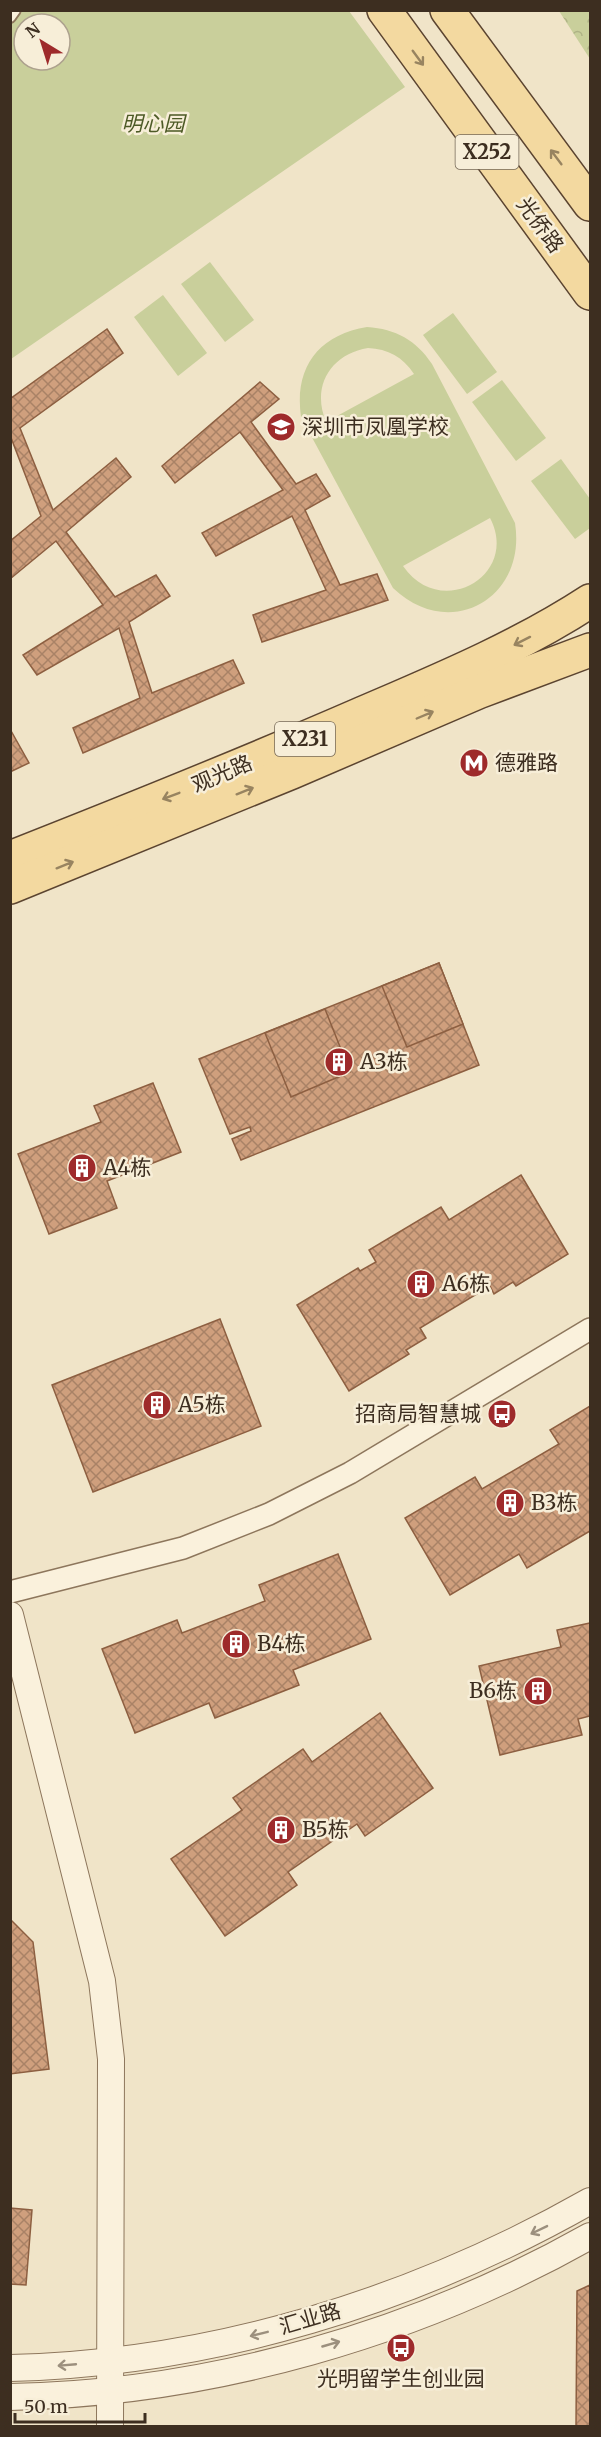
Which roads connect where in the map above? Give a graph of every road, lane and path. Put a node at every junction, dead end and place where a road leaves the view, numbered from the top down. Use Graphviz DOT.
graph roads {
  1 [pos="15,10"];
  2 [pos="384,10"];
  3 [pos="447,10"];
  4 [pos="10,17"];
  5 [pos="591,204"];
  6 [pos="591,293"];
  7 [pos="591,601"];
  8 [pos="591,623"];
  9 [pos="591,650"];
  10 [pos="507,681"];
  11 [pos="10,858"];
  12 [pos="10,887"];
  13 [pos="591,1329"];
  14 [pos="10,1592"];
  15 [pos="10,1615"];
  16 [pos="591,2201"];
  17 [pos="591,2236"];
  18 [pos="110,2362"];
  19 [pos="10,2368"];
  20 [pos="110,2390"];
  21 [pos="10,2397"];
  22 [pos="110,2427"];
  1 -- 4 [label="lane"];
  2 -- 6 [label="main road, 光侨路 / X252, one-way"];
  5 -- 3 [label="main road, X252, one-way"];
  7 -- 11 [label="main road, 观光路 / X231, one-way"];
  8 -- 10 [label="main road"];
  9 -- 10 [label="main road, 观光路 / X231"];
  12 -- 10 [label="main road, 观光路 / X231, one-way"];
  13 -- 14 [label="street"];
  15 -- 18 [label="street"];
  16 -- 18 [label="street, 汇业路, one-way"];
  20 -- 17 [label="street, 汇业路, one-way"];
  18 -- 19 [label="street, 汇业路, one-way"];
  18 -- 20 [label="street"];
  20 -- 21 [label="street, 汇业路"];
  20 -- 22 [label="street"];
}
